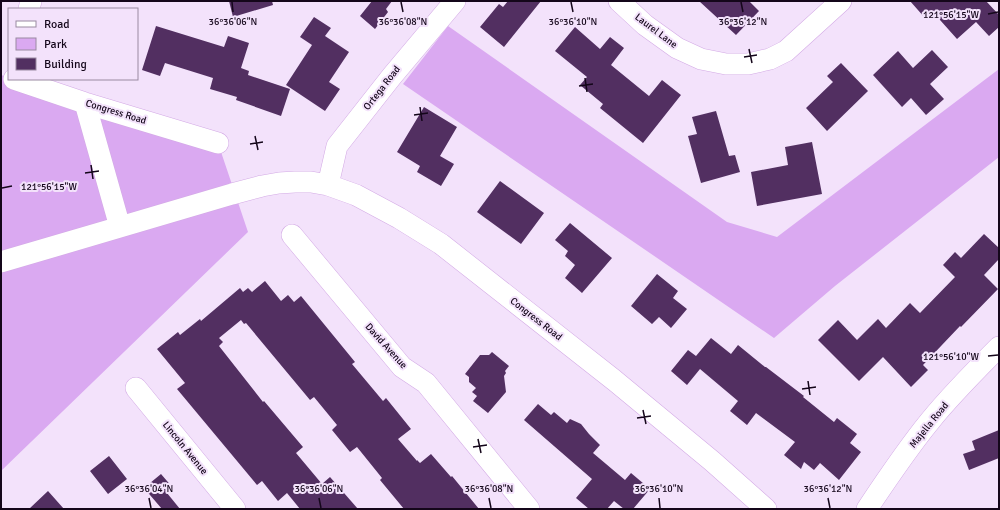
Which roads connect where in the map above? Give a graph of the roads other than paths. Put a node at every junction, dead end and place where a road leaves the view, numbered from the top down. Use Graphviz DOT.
graph roads {
  1 [pos="455,1"];
  2 [pos="619,1"];
  3 [pos="841,1"];
  4 [pos="17,80"];
  5 [pos="85,103"];
  6 [pos="218,143"];
  7 [pos="328,185"];
  8 [pos="120,228"];
  9 [pos="292,235"];
  10 [pos="1,262"];
  11 [pos="999,348"];
  12 [pos="136,388"];
  13 [pos="234,509"];
  14 [pos="529,509"];
  15 [pos="766,509"];
  16 [pos="867,509"];
  1 -- 7 [label="street, Ortega Road"];
  2 -- 3 [label="street, Laurel Lane"];
  4 -- 5 [label="street, Congress Road"];
  5 -- 6 [label="street, Congress Road"];
  5 -- 8 [label="street"];
  7 -- 8 [label="street, Congress Road"];
  7 -- 15 [label="street, Congress Road"];
  8 -- 10 [label="street, Congress Road"];
  9 -- 14 [label="street, David Avenue"];
  11 -- 16 [label="street, Majella Road"];
  12 -- 13 [label="street, Lincoln Avenue"];
}
